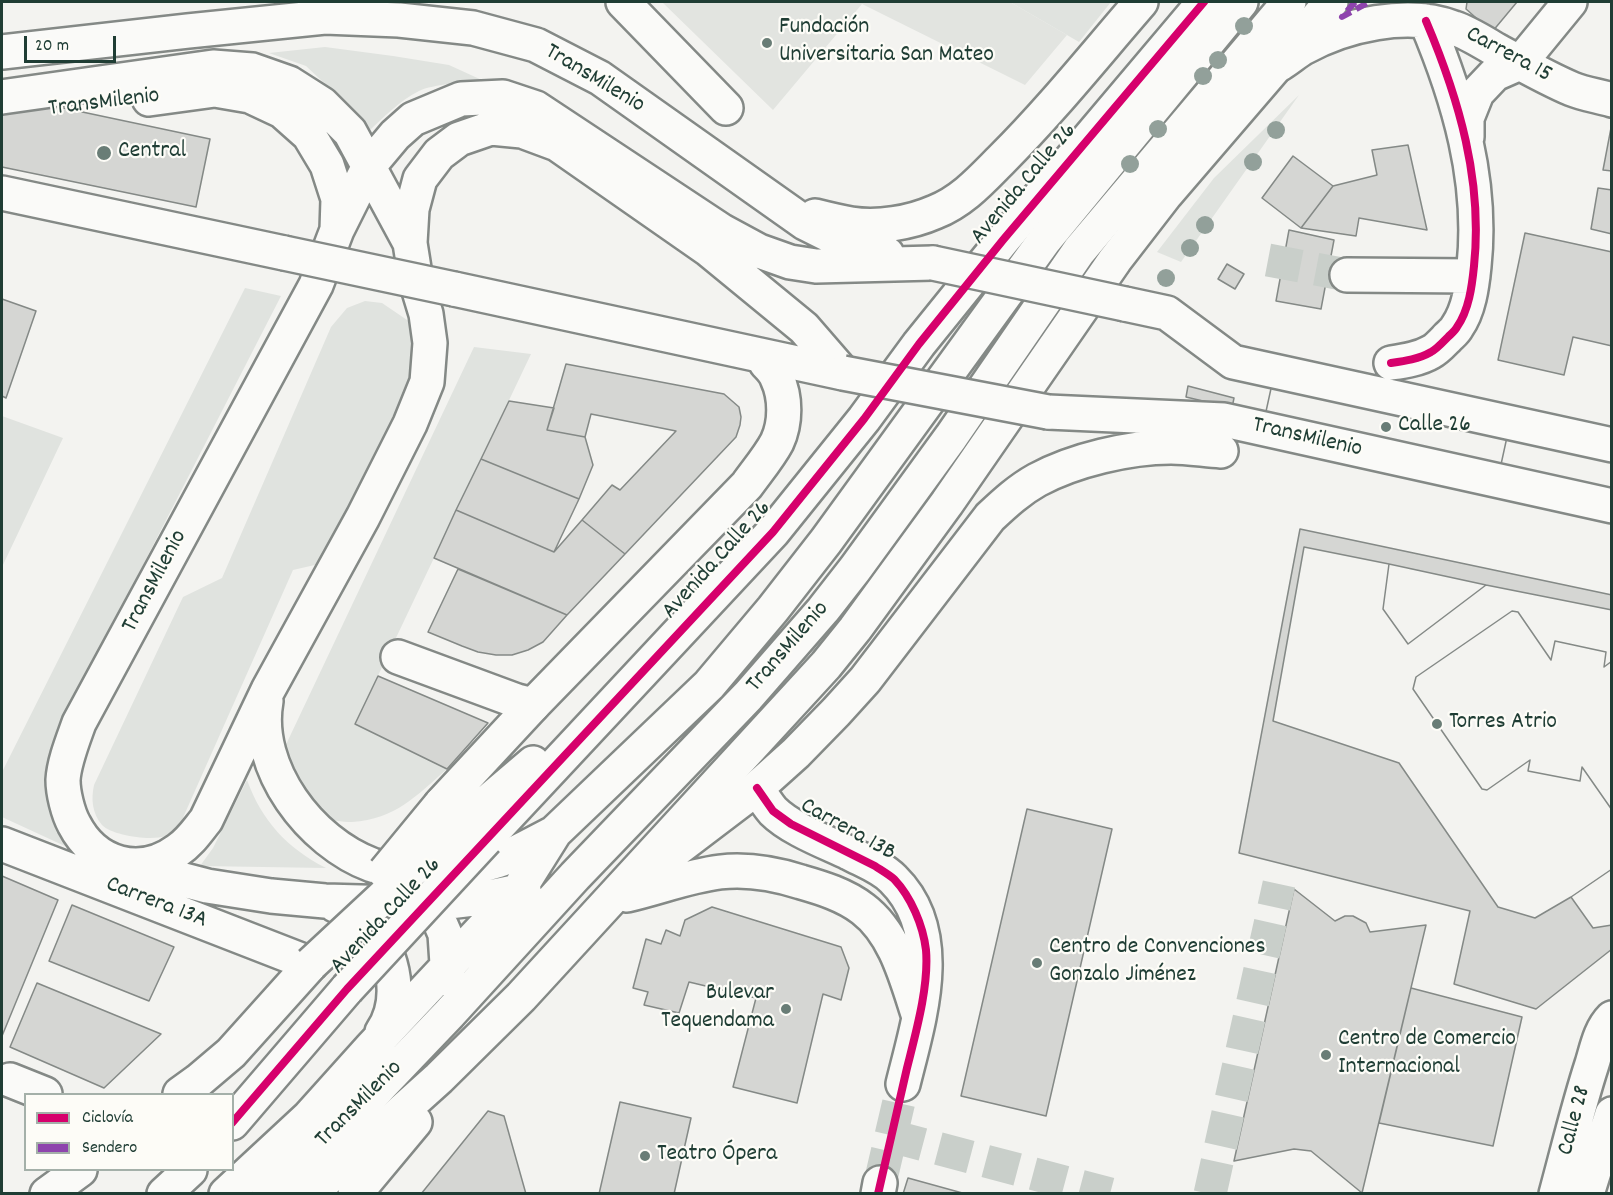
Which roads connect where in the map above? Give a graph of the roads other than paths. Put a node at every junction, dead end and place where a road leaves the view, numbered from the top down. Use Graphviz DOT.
graph roads {
  1 [pos="623,2"];
  2 [pos="1141,2"];
  3 [pos="1204,2"];
  4 [pos="1241,2"];
  5 [pos="1289,2"];
  6 [pos="1331,2"];
  7 [pos="1355,2"];
  8 [pos="1369,2"];
  9 [pos="1570,2"];
  10 [pos="1426,21"];
  11 [pos="2,52"];
  12 [pos="1520,63"];
  13 [pos="1270,71"];
  14 [pos="2,97"];
  15 [pos="1611,100"];
  16 [pos="726,108"];
  17 [pos="2,117"];
  18 [pos="1467,145"];
  19 [pos="369,166"];
  20 [pos="2,193"];
  21 [pos="815,216"];
  22 [pos="337,230"];
  23 [pos="410,243"];
  24 [pos="933,263"];
  25 [pos="1347,275"];
  26 [pos="1473,276"];
  27 [pos="416,281"];
  28 [pos="1060,281"];
  29 [pos="316,285"];
  30 [pos="766,363"];
  31 [pos="1391,363"];
  32 [pos="843,373"];
  33 [pos="1611,445"];
  34 [pos="1221,451"];
  35 [pos="947,503"];
  36 [pos="1611,507"];
  37 [pos="398,657"];
  38 [pos="268,690"];
  39 [pos="532,705"];
  40 [pos="757,788"];
  41 [pos="464,821"];
  42 [pos="555,832"];
  43 [pos="2,844"];
  44 [pos="129,866"];
  45 [pos="386,869"];
  46 [pos="575,876"];
  47 [pos="518,891"];
  48 [pos="612,898"];
  49 [pos="325,902"];
  50 [pos="432,904"];
  51 [pos="311,964"];
  52 [pos="448,966"];
  53 [pos="521,997"];
  54 [pos="449,1014"];
  55 [pos="919,1017"];
  56 [pos="1611,1018"];
  57 [pos="371,1048"];
  58 [pos="10,1080"];
  59 [pos="903,1084"];
  60 [pos="40,1093"];
  61 [pos="183,1093"];
  62 [pos="1611,1114"];
  63 [pos="234,1121"];
  64 [pos="79,1171"];
  65 [pos="189,1171"];
  66 [pos="47,1194"];
  67 [pos="164,1194"];
  68 [pos="226,1194"];
  69 [pos="269,1194"];
  70 [pos="310,1194"];
  71 [pos="355,1194"];
  72 [pos="1556,1194"];
  73 [pos="1587,1194"];
  1 -- 16 [label="main road"];
  2 -- 21 [label="main road"];
  3 -- 41 [label="main road, Avenida Calle 26"];
  4 -- 42 [label="main road, TransMilenio"];
  5 -- 28 [label="main road, TransMilenio"];
  6 -- 13 [label="main road"];
  7 -- 8 [label="main road"];
  9 -- 12 [label="main road"];
  10 -- 12 [label="main road, Carrera 15"];
  10 -- 13 [label="main road, Carrera 15"];
  10 -- 18 [label="main road"];
  11 -- 24 [label="main road, TransMilenio"];
  12 -- 15 [label="main road, Carrera 15"];
  12 -- 18 [label="main road"];
  13 -- 35 [label="main road"];
  14 -- 19 [label="main road, TransMilenio"];
  17 -- 22 [label="main road, TransMilenio"];
  18 -- 26 [label="main road"];
  19 -- 22 [label="main road, TransMilenio"];
  19 -- 23 [label="main road, TransMilenio"];
  19 -- 24 [label="main road, TransMilenio"];
  20 -- 32 [label="main road, TransMilenio, bridge"];
  22 -- 29 [label="main road, TransMilenio"];
  23 -- 27 [label="main road, TransMilenio"];
  23 -- 32 [label="main road, TransMilenio"];
  24 -- 33 [label="main road, TransMilenio, bridge"];
  25 -- 26 [label="main road"];
  26 -- 31 [label="main road"];
  27 -- 29 [label="main road"];
  27 -- 38 [label="main road, TransMilenio"];
  28 -- 35 [label="main road, TransMilenio"];
  28 -- 46 [label="main road, TransMilenio"];
  29 -- 44 [label="main road, TransMilenio"];
  30 -- 39 [label="main road"];
  32 -- 36 [label="main road, TransMilenio, bridge"];
  34 -- 40 [label="main road"];
  35 -- 48 [label="main road"];
  37 -- 39 [label="main road"];
  38 -- 44 [label="main road, TransMilenio"];
  38 -- 45 [label="main road, TransMilenio"];
  39 -- 41 [label="main road"];
  40 -- 48 [label="main road"];
  40 -- 55 [label="main road, Carrera 13B"];
  41 -- 51 [label="main road, bridge"];
  41 -- 63 [label="main road, Avenida Calle 26, bridge"];
  42 -- 45 [label="main road, TransMilenio"];
  42 -- 47 [label="main road, TransMilenio"];
  43 -- 51 [label="main road, Carrera 13A"];
  44 -- 49 [label="main road, TransMilenio"];
  45 -- 50 [label="main road, TransMilenio"];
  46 -- 47 [label="main road, TransMilenio"];
  46 -- 54 [label="main road, TransMilenio"];
  47 -- 50 [label="main road, TransMilenio"];
  47 -- 52 [label="main road"];
  48 -- 53 [label="main road"];
  48 -- 55 [label="main road"];
  49 -- 50 [label="main road, TransMilenio"];
  49 -- 57 [label="main road, TransMilenio"];
  50 -- 52 [label="main road, TransMilenio"];
  51 -- 61 [label="main road"];
  52 -- 54 [label="main road, TransMilenio"];
  52 -- 57 [label="main road, TransMilenio"];
  53 -- 70 [label="main road"];
  53 -- 71 [label="main road"];
  54 -- 69 [label="main road, TransMilenio"];
  55 -- 59 [label="main road, Carrera 13B"];
  56 -- 72 [label="main road, Calle 28"];
  57 -- 68 [label="main road, TransMilenio"];
  58 -- 60 [label="main road"];
  62 -- 73 [label="main road, Calle 28"];
  64 -- 66 [label="main road"];
  65 -- 67 [label="main road"];
}
